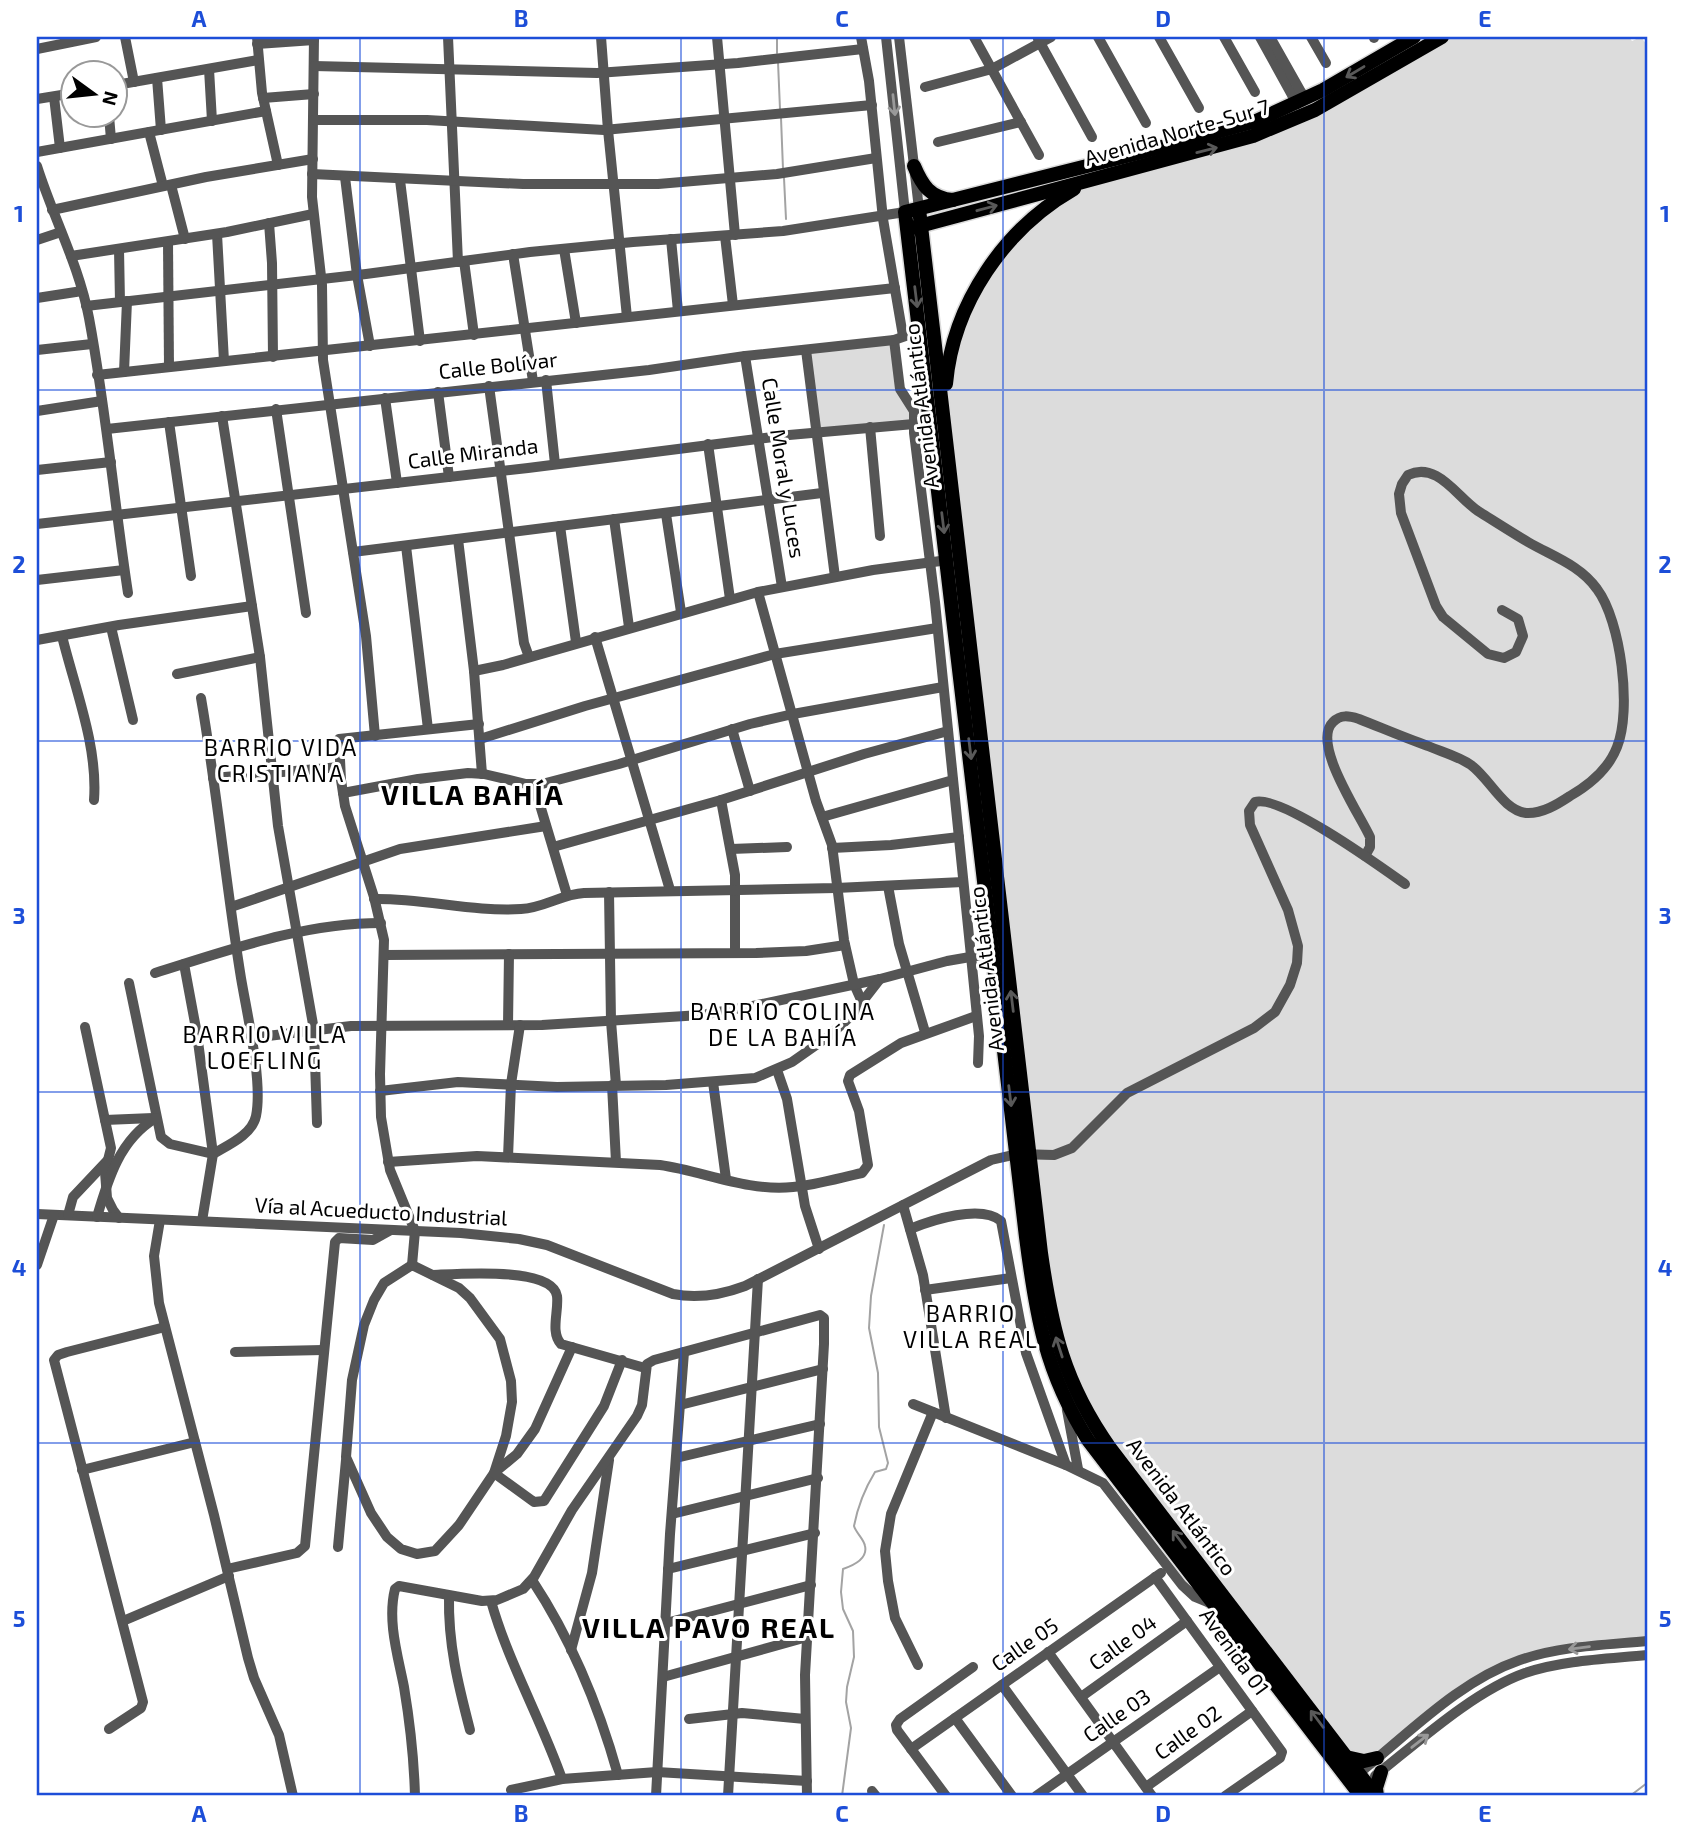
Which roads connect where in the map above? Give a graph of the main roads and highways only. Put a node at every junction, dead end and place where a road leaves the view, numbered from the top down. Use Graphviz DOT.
graph roads {
  1 [pos="1413,37"];
  2 [pos="1442,37"];
  3 [pos="914,166"];
  4 [pos="1091,180"];
  5 [pos="954,200"];
  6 [pos="914,228"];
  7 [pos="944,417"];
  8 [pos="1024,1155"];
  9 [pos="1346,1757"];
  10 [pos="1358,1785"];
  11 [pos="1377,1796"];
  1 -- 5 [label="main road, Avenida Norte-Sur 7, one-way"];
  4 -- 2 [label="main road, Avenida Norte-Sur 7, one-way"];
  3 -- 5 [label="main road"];
  6 -- 4 [label="main road, Avenida Norte-Sur 7, one-way"];
  4 -- 7 [label="main road"];
  5 -- 6 [label="main road, Avenida Norte-Sur 7"];
  6 -- 7 [label="main road, Avenida Atlántico"];
  6 -- 8 [label="main road, Avenida Atlántico, one-way"];
  8 -- 7 [label="main road, Avenida Atlántico, one-way"];
  9 -- 8 [label="main road, Avenida Atlántico, one-way"];
  8 -- 10 [label="main road, Avenida Atlántico"];
  9 -- 10 [label="main road, Avenida Atlántico"];
  9 -- 11 [label="main road"];
  10 -- 11 [label="main road, Avenida Atlántico"];
}
